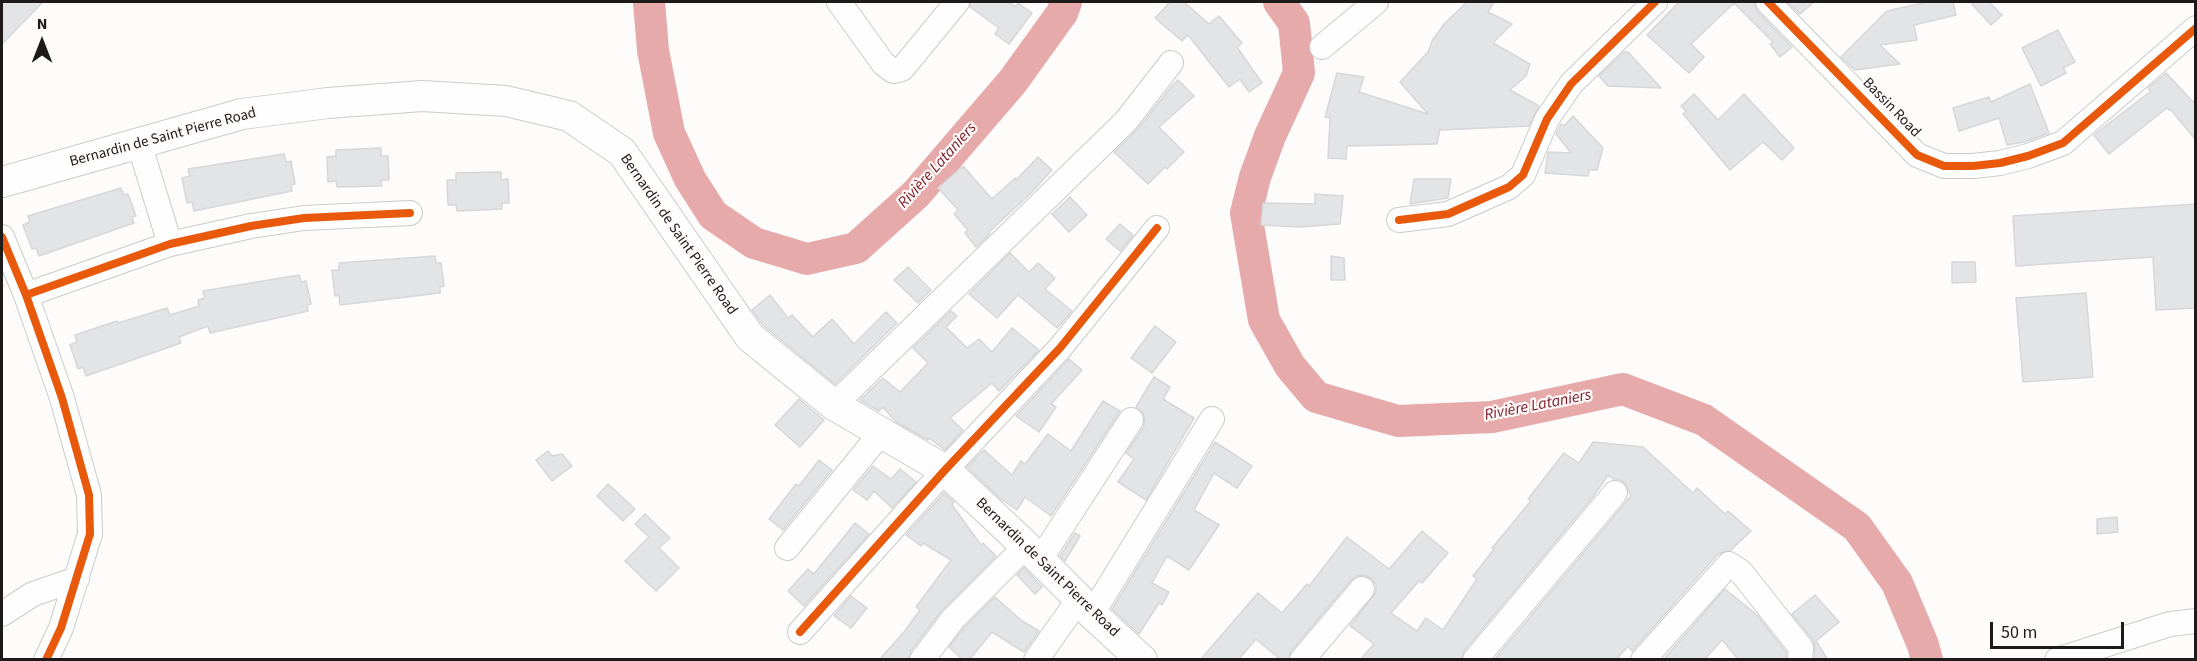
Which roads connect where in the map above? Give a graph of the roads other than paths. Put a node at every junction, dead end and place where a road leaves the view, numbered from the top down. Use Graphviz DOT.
graph roads {
  1 [pos="839,2"];
  2 [pos="957,2"];
  3 [pos="1376,2"];
  4 [pos="1654,2"];
  5 [pos="1768,2"];
  6 [pos="2196,28"];
  7 [pos="1322,47"];
  8 [pos="1172,63"];
  9 [pos="139,143"];
  10 [pos="2,182"];
  11 [pos="410,213"];
  12 [pos="1399,220"];
  13 [pos="1157,228"];
  14 [pos="2,237"];
  15 [pos="170,244"];
  16 [pos="26,295"];
  17 [pos="834,405"];
  18 [pos="1212,419"];
  19 [pos="1131,420"];
  20 [pos="881,433"];
  21 [pos="945,470"];
  22 [pos="1615,493"];
  23 [pos="787,548"];
  24 [pos="1033,553"];
  25 [pos="77,579"];
  26 [pos="1362,589"];
  27 [pos="1085,606"];
  28 [pos="2,614"];
  29 [pos="2196,621"];
  30 [pos="800,632"];
  31 [pos="2066,658"];
  32 [pos="45,660"];
  33 [pos="922,660"];
  34 [pos="1036,660"];
  35 [pos="1142,660"];
  36 [pos="1302,660"];
  37 [pos="1475,660"];
  38 [pos="1643,660"];
  39 [pos="1800,660"];
  1 -- 2 [label="street"];
  3 -- 7 [label="street"];
  4 -- 12 [label="street"];
  5 -- 6 [label="street, Bassin Road"];
  8 -- 17 [label="street"];
  9 -- 10 [label="main road, Bernardin de Saint Pierre Road"];
  9 -- 15 [label="street"];
  9 -- 17 [label="main road, Bernardin de Saint Pierre Road"];
  11 -- 15 [label="street"];
  13 -- 21 [label="street"];
  14 -- 16 [label="street"];
  15 -- 16 [label="street"];
  16 -- 25 [label="street"];
  17 -- 20 [label="main road, Bernardin de Saint Pierre Road"];
  18 -- 27 [label="street"];
  19 -- 24 [label="street"];
  20 -- 21 [label="main road, Bernardin de Saint Pierre Road"];
  20 -- 23 [label="street"];
  21 -- 24 [label="main road, Bernardin de Saint Pierre Road"];
  21 -- 30 [label="street"];
  22 -- 37 [label="street"];
  24 -- 27 [label="main road, Bernardin de Saint Pierre Road"];
  24 -- 33 [label="street"];
  25 -- 28 [label="street"];
  25 -- 32 [label="street"];
  26 -- 36 [label="street"];
  27 -- 34 [label="street"];
  27 -- 35 [label="main road, Bernardin de Saint Pierre Road"];
  29 -- 31 [label="street"];
  38 -- 39 [label="street"];
}
